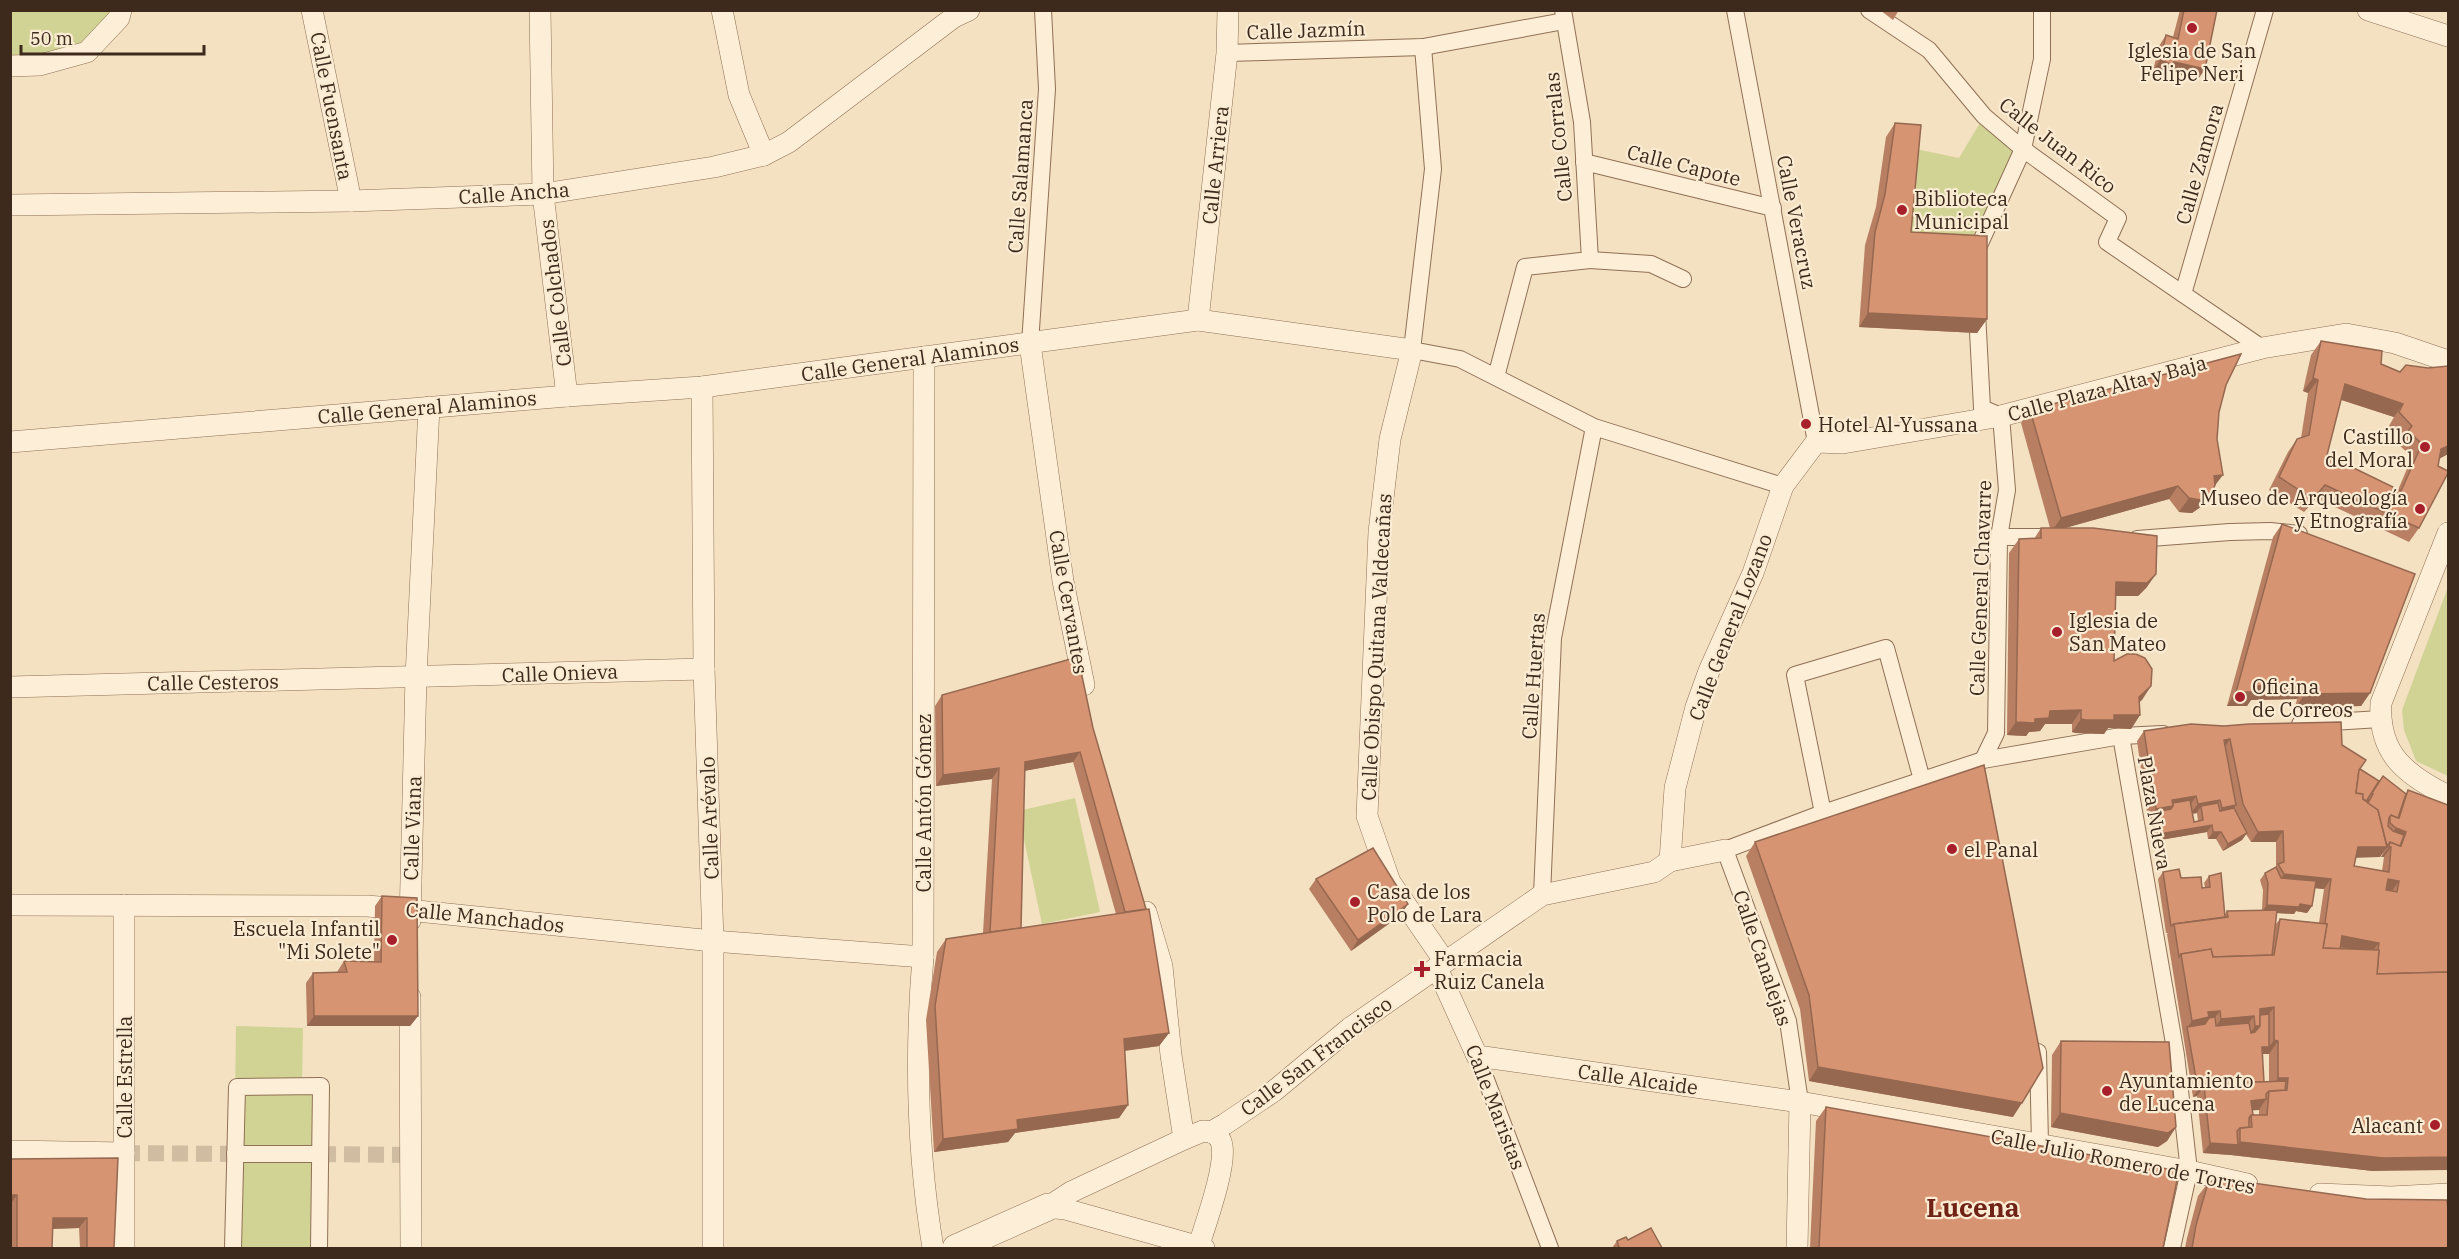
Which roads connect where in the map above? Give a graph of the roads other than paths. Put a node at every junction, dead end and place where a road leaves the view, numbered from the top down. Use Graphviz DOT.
graph roads {
  1 [pos="121,10"];
  2 [pos="312,10"];
  3 [pos="540,10"];
  4 [pos="722,10"];
  5 [pos="969,10"];
  6 [pos="1043,10"];
  7 [pos="1228,10"];
  8 [pos="1736,10"];
  9 [pos="1869,10"];
  10 [pos="2042,10"];
  11 [pos="2265,10"];
  12 [pos="2368,10"];
  13 [pos="1563,16"];
  14 [pos="2448,36"];
  15 [pos="1423,47"];
  16 [pos="1227,53"];
  17 [pos="10,66"];
  18 [pos="2023,148"];
  19 [pos="764,155"];
  20 [pos="1584,162"];
  21 [pos="543,194"];
  22 [pos="351,201"];
  23 [pos="10,205"];
  24 [pos="1773,208"];
  25 [pos="1590,260"];
  26 [pos="1977,273"];
  27 [pos="1683,279"];
  28 [pos="2183,294"];
  29 [pos="1977,297"];
  30 [pos="1198,320"];
  31 [pos="1030,344"];
  32 [pos="2262,348"];
  33 [pos="1412,350"];
  34 [pos="924,357"];
  35 [pos="2448,361"];
  36 [pos="1496,377"];
  37 [pos="702,387"];
  38 [pos="567,396"];
  39 [pos="429,407"];
  40 [pos="2001,416"];
  41 [pos="1594,427"];
  42 [pos="10,442"];
  43 [pos="1816,442"];
  44 [pos="1783,486"];
  45 [pos="2448,532"];
  46 [pos="1999,537"];
  47 [pos="2074,537"];
  48 [pos="2118,539"];
  49 [pos="2314,539"];
  50 [pos="2408,574"];
  51 [pos="2429,582"];
  52 [pos="704,669"];
  53 [pos="416,677"];
  54 [pos="10,687"];
  55 [pos="1088,709"];
  56 [pos="2380,719"];
  57 [pos="2285,725"];
  58 [pos="2176,733"];
  59 [pos="2121,736"];
  60 [pos="1983,760"];
  61 [pos="1984,777"];
  62 [pos="1922,780"];
  63 [pos="2448,796"];
  64 [pos="1824,813"];
  65 [pos="1725,850"];
  66 [pos="1670,861"];
  67 [pos="1139,888"];
  68 [pos="1542,895"];
  69 [pos="10,905"];
  70 [pos="124,905"];
  71 [pos="410,908"];
  72 [pos="713,941"];
  73 [pos="410,944"];
  74 [pos="922,957"];
  75 [pos="1441,965"];
  76 [pos="410,979"];
  77 [pos="2036,1039"];
  78 [pos="1477,1056"];
  79 [pos="1800,1102"];
  80 [pos="1211,1132"];
  81 [pos="1184,1139"];
  82 [pos="2040,1144"];
  83 [pos="10,1151"];
  84 [pos="124,1153"];
  85 [pos="235,1154"];
  86 [pos="320,1154"];
  87 [pos="2189,1171"];
  88 [pos="2271,1188"];
  89 [pos="2302,1192"];
  90 [pos="2448,1194"];
  91 [pos="1048,1207"];
  92 [pos="124,1248"];
  93 [pos="233,1248"];
  94 [pos="319,1248"];
  95 [pos="411,1248"];
  96 [pos="713,1248"];
  97 [pos="933,1248"];
  98 [pos="956,1248"];
  99 [pos="1200,1248"];
  100 [pos="1550,1248"];
  101 [pos="1797,1248"];
  102 [pos="2172,1248"];
  1 -- 17 [label="street"];
  2 -- 22 [label="street, Calle Fuensanta"];
  3 -- 21 [label="street, Calle Colchados"];
  4 -- 19 [label="street"];
  5 -- 19 [label="street, Calle Ancha"];
  6 -- 31 [label="street, Calle Salamanca"];
  7 -- 16 [label="street, Calle Arriera"];
  8 -- 24 [label="street, Calle Veracruz"];
  9 -- 18 [label="street, Calle Juan Rico"];
  10 -- 18 [label="street"];
  11 -- 28 [label="street, Calle Zamora"];
  12 -- 14 [label="street"];
  13 -- 15 [label="street, Calle Jazmín"];
  13 -- 20 [label="street, Calle Corralas"];
  15 -- 16 [label="street, Calle Jazmín"];
  15 -- 33 [label="street"];
  16 -- 30 [label="street, Calle Arriera"];
  18 -- 26 [label="street"];
  18 -- 28 [label="street, Calle Juan Rico"];
  19 -- 21 [label="street, Calle Ancha"];
  20 -- 24 [label="street, Calle Capote"];
  20 -- 25 [label="street, Calle Corralas"];
  21 -- 22 [label="street, Calle Ancha"];
  21 -- 38 [label="street, Calle Colchados"];
  22 -- 23 [label="street, Calle Ancha"];
  24 -- 43 [label="street, Calle Veracruz"];
  25 -- 27 [label="street"];
  25 -- 36 [label="street"];
  28 -- 32 [label="street, Calle Juan Rico"];
  29 -- 40 [label="street"];
  30 -- 31 [label="street, Calle General Alaminos"];
  30 -- 33 [label="street, Calle General Alaminos"];
  31 -- 34 [label="street, Calle General Alaminos"];
  31 -- 55 [label="street, Calle Cervantes"];
  32 -- 35 [label="street, Calle Plaza Alta y Baja"];
  32 -- 40 [label="street, Calle Plaza Alta y Baja"];
  33 -- 36 [label="street, Calle General Alaminos"];
  33 -- 75 [label="street, Calle Obispo Quitana Valdecañas"];
  34 -- 37 [label="street, Calle General Alaminos"];
  34 -- 74 [label="street, Calle Antón Gómez"];
  36 -- 41 [label="street, Calle General Alaminos"];
  37 -- 38 [label="street, Calle General Alaminos"];
  37 -- 52 [label="street, Calle Arévalo"];
  38 -- 39 [label="street, Calle General Alaminos"];
  39 -- 42 [label="street, Calle General Alaminos"];
  39 -- 53 [label="street, Calle Viana"];
  40 -- 43 [label="street, Calle Plaza Alta y Baja"];
  40 -- 46 [label="street, Calle General Chavarre"];
  41 -- 44 [label="street, Calle General Alaminos"];
  41 -- 68 [label="street, Calle Huertas"];
  43 -- 44 [label="street"];
  44 -- 66 [label="street, Calle General Lozano"];
  45 -- 51 [label="street"];
  46 -- 47 [label="street"];
  46 -- 60 [label="street, Calle General Chavarre"];
  48 -- 49 [label="street"];
  50 -- 51 [label="street"];
  51 -- 56 [label="street"];
  52 -- 53 [label="street, Calle Onieva"];
  52 -- 72 [label="street, Calle Arévalo"];
  53 -- 54 [label="street, Calle Cesteros"];
  53 -- 71 [label="street, Calle Viana"];
  56 -- 57 [label="street"];
  56 -- 63 [label="street"];
  58 -- 59 [label="street"];
  59 -- 60 [label="street, Plaza Nueva"];
  59 -- 87 [label="street, Plaza Nueva"];
  60 -- 61 [label="street"];
  60 -- 62 [label="street, Plaza Nueva"];
  62 -- 64 [label="street, Plaza Nueva"];
  62 -- 64 [label="street"];
  64 -- 65 [label="street, Plaza Nueva"];
  65 -- 66 [label="street, Calle San Francisco"];
  65 -- 79 [label="street, Calle Canalejas"];
  66 -- 68 [label="street, Calle San Francisco"];
  67 -- 81 [label="street"];
  68 -- 75 [label="street, Calle San Francisco"];
  69 -- 70 [label="street, Calle Manchados"];
  70 -- 71 [label="street, Calle Manchados"];
  70 -- 84 [label="street, Calle Estrella"];
  71 -- 72 [label="street, Calle Manchados"];
  71 -- 73 [label="street, Calle Viana"];
  72 -- 74 [label="street, Calle Manchados"];
  72 -- 96 [label="street, Calle Arévalo"];
  74 -- 97 [label="street, Calle Antón Gómez"];
  75 -- 78 [label="street, Calle Maristas"];
  75 -- 80 [label="street, Calle San Francisco"];
  76 -- 95 [label="street"];
  77 -- 82 [label="street"];
  78 -- 79 [label="street, Calle Alcaide"];
  78 -- 100 [label="street, Calle Maristas"];
  79 -- 82 [label="street, Calle Julio Romero de Torres"];
  79 -- 101 [label="street, Calle Canalejas"];
  80 -- 81 [label="street, Calle San Francisco"];
  80 -- 99 [label="street"];
  81 -- 91 [label="street, Calle San Francisco"];
  82 -- 87 [label="street, Calle Julio Romero de Torres"];
  83 -- 84 [label="street"];
  84 -- 92 [label="street, Calle Estrella"];
  85 -- 86 [label="street"];
  85 -- 86 [label="street"];
  85 -- 93 [label="street"];
  86 -- 94 [label="street"];
  87 -- 88 [label="street, Calle Julio Romero de Torres"];
  87 -- 102 [label="street, Plaza Nueva"];
  89 -- 90 [label="street"];
  91 -- 98 [label="street, Calle San Francisco"];
  91 -- 99 [label="street"];
}
